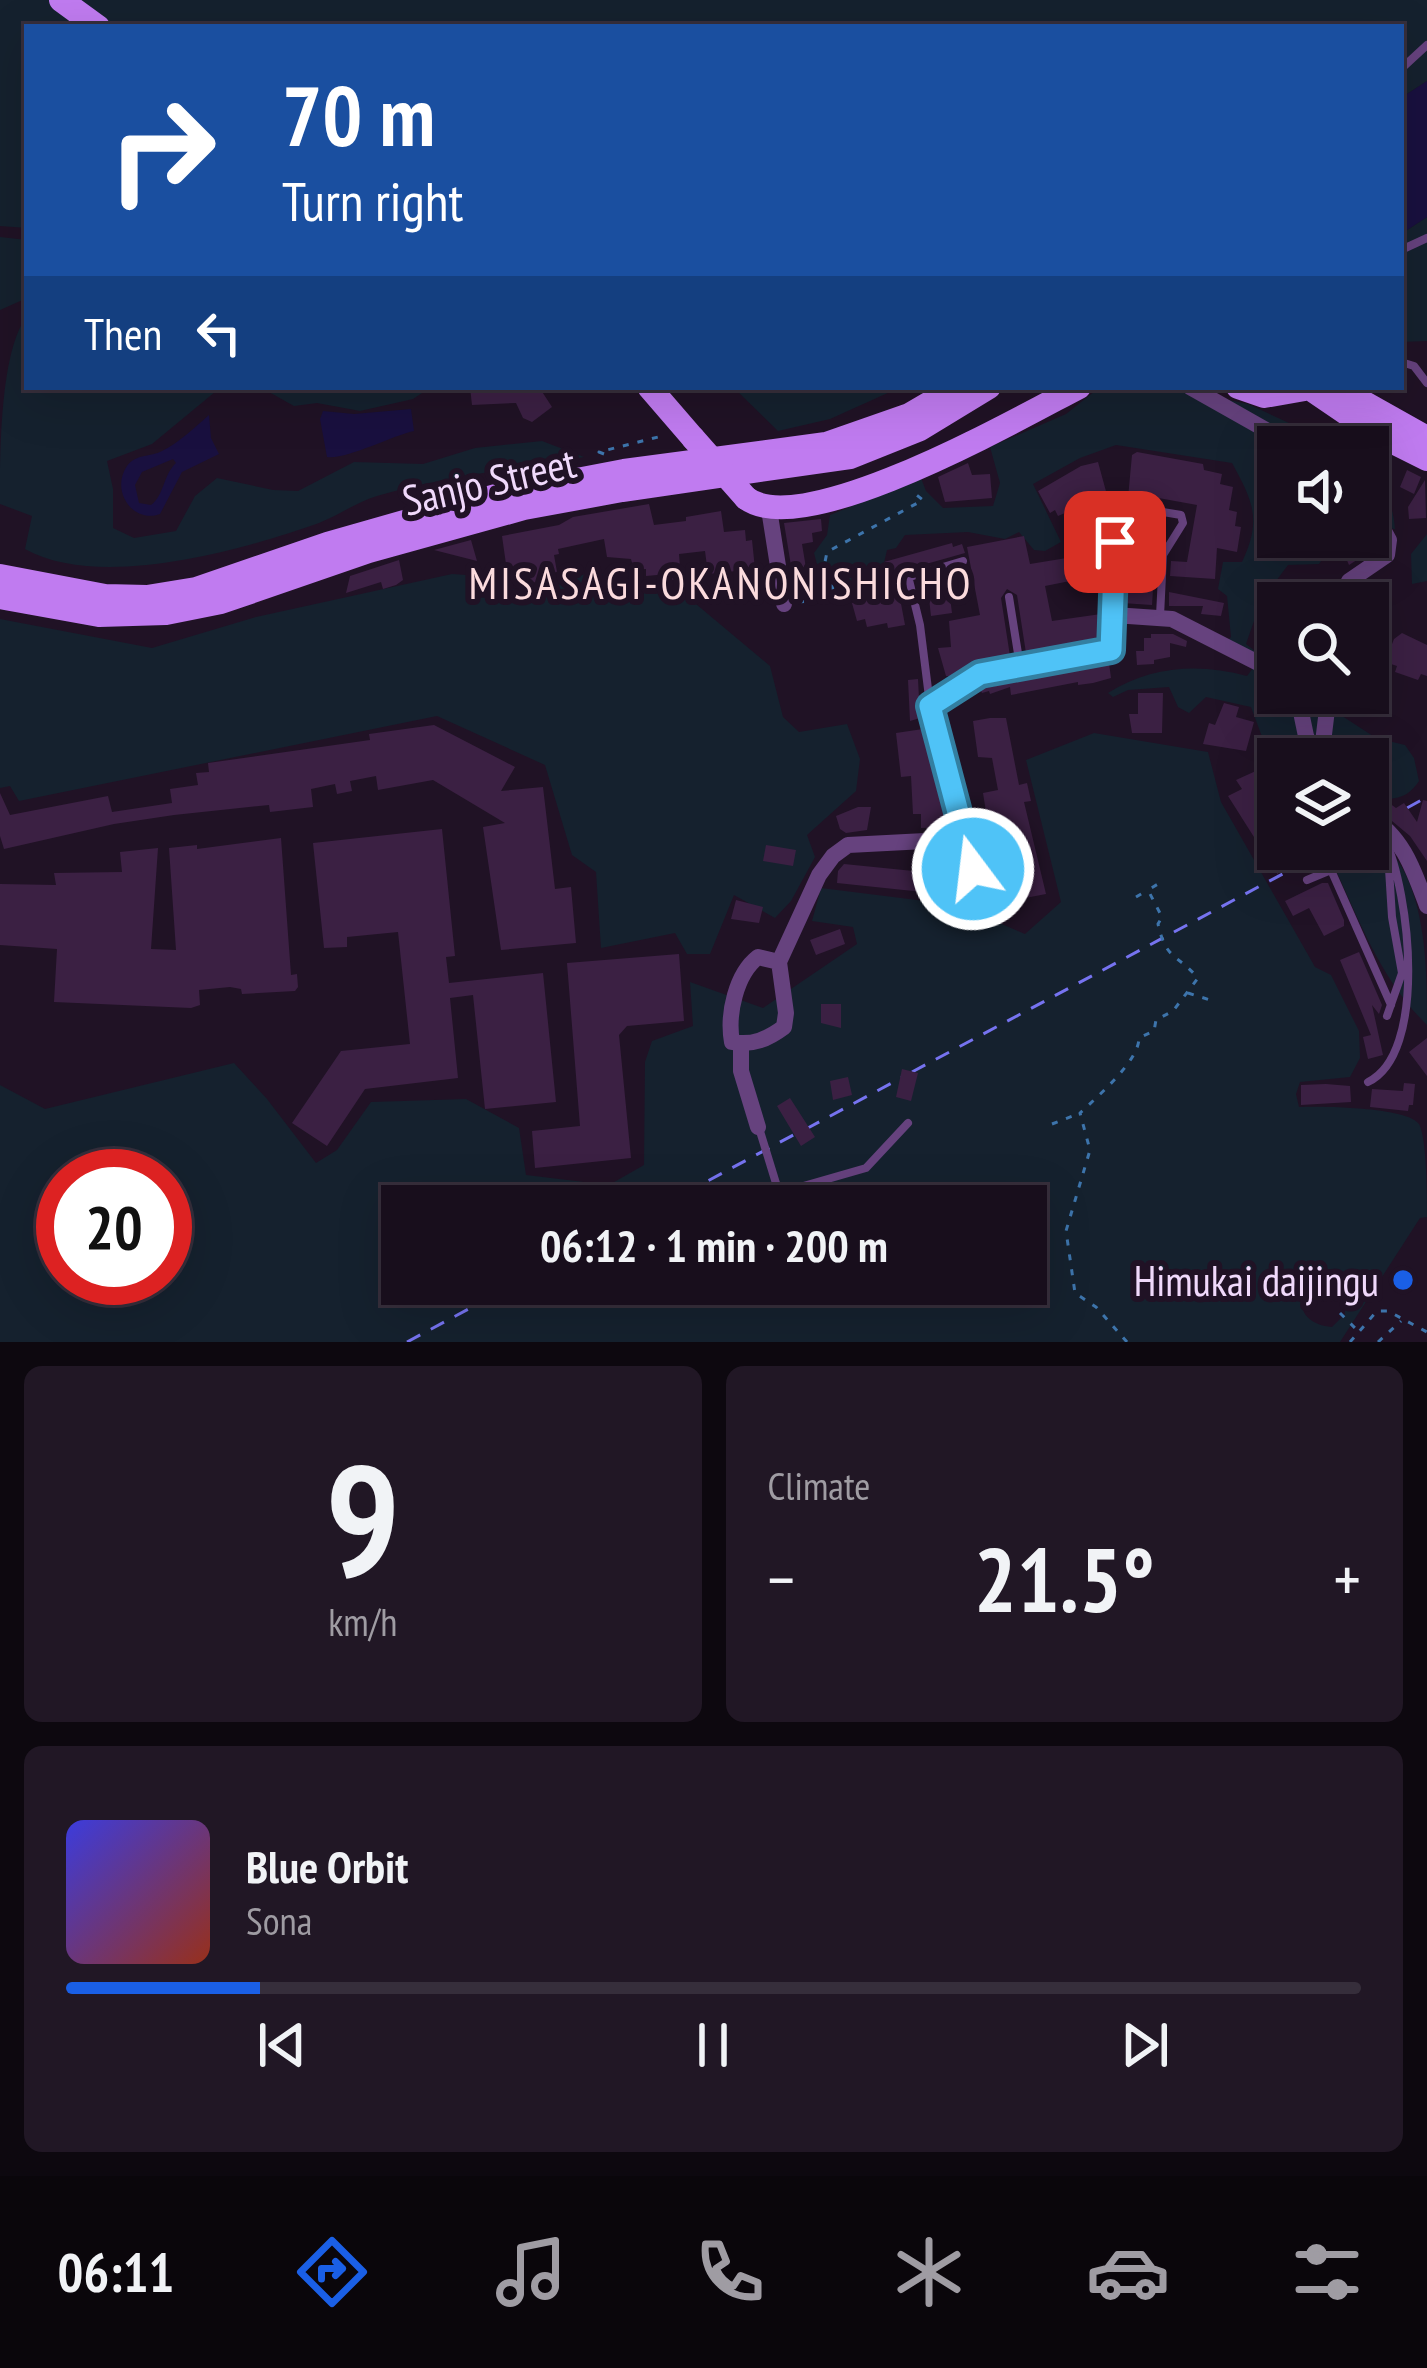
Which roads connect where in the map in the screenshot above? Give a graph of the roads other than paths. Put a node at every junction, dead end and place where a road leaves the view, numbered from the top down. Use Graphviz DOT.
graph roads {
  1 [pos="61,0"];
  2 [pos="94,24"];
  3 [pos="1427,45"];
  4 [pos="1404,66"];
  5 [pos="1427,357"];
  6 [pos="1404,363"];
  7 [pos="1414,366"];
  8 [pos="1427,382"];
  9 [pos="652,390"];
  10 [pos="952,390"];
  11 [pos="984,390"];
  12 [pos="1073,390"];
  13 [pos="1195,390"];
  14 [pos="1246,390"];
  15 [pos="1297,390"];
  16 [pos="1315,390"];
  17 [pos="1343,390"];
  18 [pos="1259,426"];
  19 [pos="1427,438"];
  20 [pos="1427,459"];
  21 [pos="758,504"];
  22 [pos="1382,558"];
  23 [pos="963,561"];
  24 [pos="0,576"];
  25 [pos="909,580"];
  26 [pos="1348,582"];
  27 [pos="0,597"];
  28 [pos="1009,597"];
  29 [pos="836,599"];
  30 [pos="784,604"];
  31 [pos="1114,615"];
  32 [pos="1160,617"];
  33 [pos="1257,662"];
  34 [pos="1020,668"];
  35 [pos="930,706"];
  36 [pos="1389,832"];
  37 [pos="964,839"];
  38 [pos="1389,849"];
  39 [pos="1389,864"];
  40 [pos="1306,880"];
  41 [pos="1427,906"];
  42 [pos="1006,913"];
  43 [pos="779,962"];
  44 [pos="1422,985"];
  45 [pos="1391,1005"];
  46 [pos="1387,1016"];
  47 [pos="1413,1036"];
  48 [pos="741,1044"];
  49 [pos="1368,1082"];
  50 [pos="908,1123"];
  51 [pos="758,1127"];
  1 -- 2 [label="main road"];
  3 -- 4 [label="lane"];
  5 -- 7 [label="lane"];
  6 -- 7 [label="lane"];
  7 -- 8 [label="lane"];
  9 -- 21 [label="main road, bridge"];
  10 -- 24 [label="main road, Sanjo Street"];
  11 -- 27 [label="main road, Sanjo Street"];
  12 -- 21 [label="main road"];
  13 -- 18 [label="street"];
  14 -- 15 [label="main road"];
  16 -- 20 [label="main road"];
  17 -- 19 [label="main road"];
  21 -- 30 [label="street"];
  22 -- 26 [label="street"];
  23 -- 25 [label="lane"];
  25 -- 29 [label="lane"];
  25 -- 35 [label="lane"];
  28 -- 34 [label="lane"];
  31 -- 32 [label="street"];
  31 -- 32 [label="lane"];
  31 -- 34 [label="street"];
  32 -- 33 [label="street"];
  34 -- 35 [label="street"];
  35 -- 37 [label="street"];
  36 -- 41 [label="street"];
  37 -- 42 [label="lane"];
  37 -- 43 [label="street"];
  38 -- 44 [label="lane"];
  39 -- 45 [label="lane"];
  40 -- 45 [label="lane"];
  43 -- 48 [label="street"];
  43 -- 48 [label="street"];
  45 -- 46 [label="lane"];
  47 -- 49 [label="lane"];
  48 -- 51 [label="street"];
  50 -- 51 [label="lane"];
}
